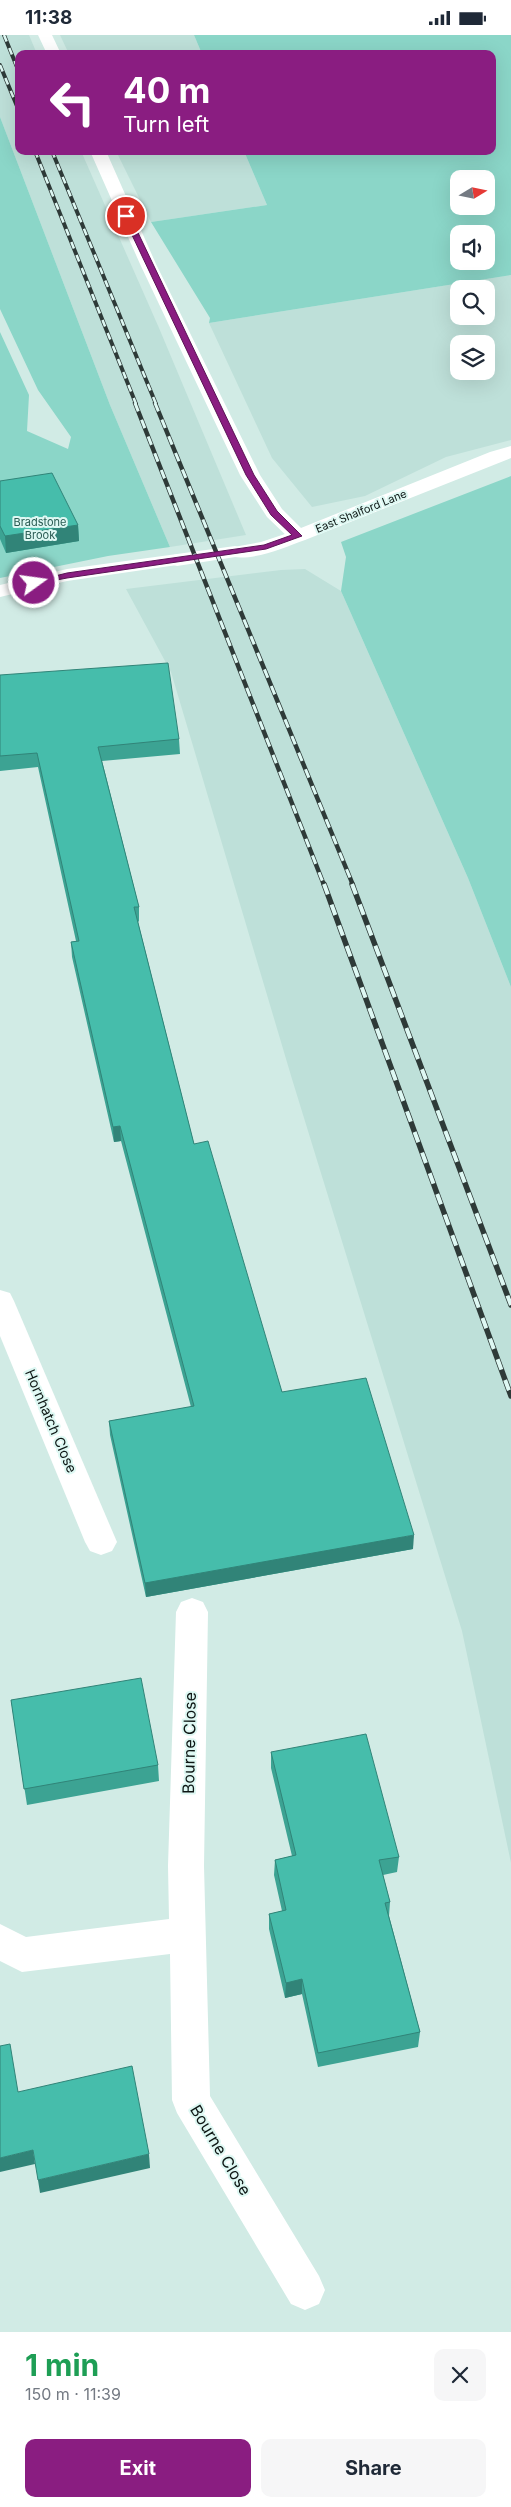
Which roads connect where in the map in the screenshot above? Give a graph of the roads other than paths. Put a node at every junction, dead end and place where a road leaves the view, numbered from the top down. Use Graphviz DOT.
graph roads {
  1 [pos="45,35"];
  2 [pos="52,50"];
  3 [pos="100,155"];
  4 [pos="511,452"];
  5 [pos="298,536"];
  6 [pos="0,591"];
  7 [pos="0,1301"];
  8 [pos="101,1542"];
  9 [pos="192,1612"];
  10 [pos="188,1935"];
  11 [pos="0,1941"];
  12 [pos="305,2290"];
  1 -- 2 [label="street"];
  3 -- 5 [label="street"];
  4 -- 5 [label="street, East Shalford Lane"];
  5 -- 6 [label="street, East Shalford Lane"];
  7 -- 8 [label="street, Hornhatch Close"];
  9 -- 10 [label="street, Bourne Close"];
  10 -- 11 [label="street"];
  10 -- 12 [label="street, Bourne Close"];
}
